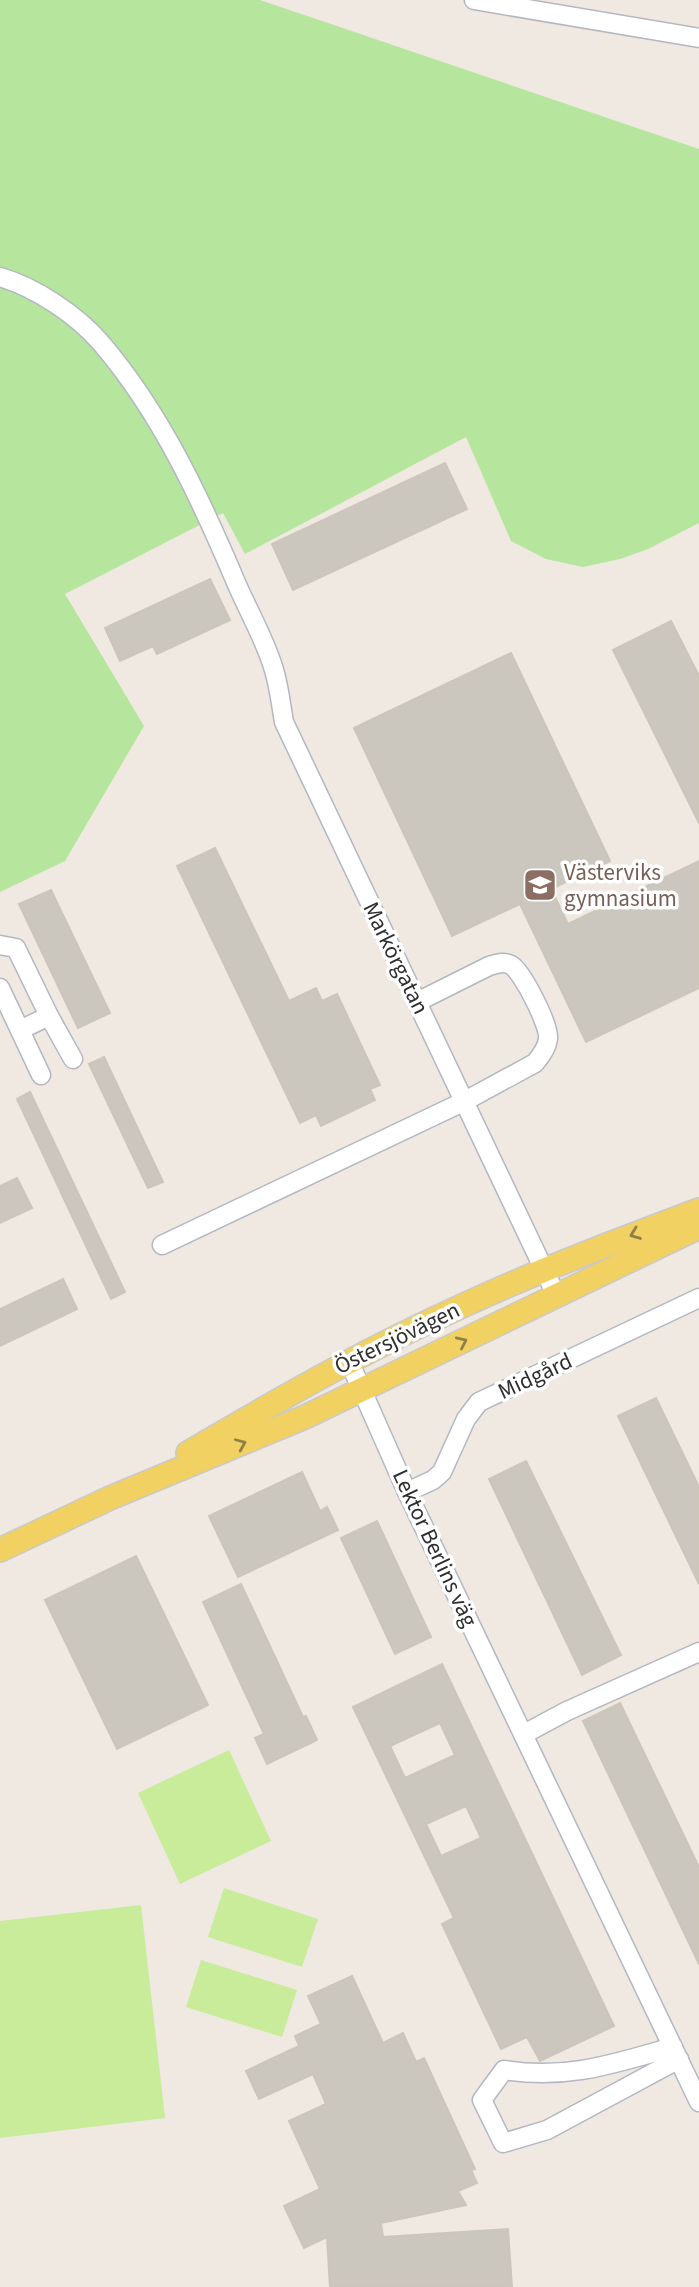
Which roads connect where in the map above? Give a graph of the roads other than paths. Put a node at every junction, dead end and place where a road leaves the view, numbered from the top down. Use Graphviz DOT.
graph roads {
  1 [pos="474,0"];
  2 [pos="699,38"];
  3 [pos="0,277"];
  4 [pos="0,944"];
  5 [pos="0,988"];
  6 [pos="417,1002"];
  7 [pos="49,1016"];
  8 [pos="20,1030"];
  9 [pos="73,1059"];
  10 [pos="41,1075"];
  11 [pos="465,1101"];
  12 [pos="699,1210"];
  13 [pos="699,1227"];
  14 [pos="162,1245"];
  15 [pos="545,1270"];
  16 [pos="557,1297"];
  17 [pos="699,1298"];
  18 [pos="349,1361"];
  19 [pos="362,1389"];
  20 [pos="407,1492"];
  21 [pos="110,1498"];
  22 [pos="0,1550"];
  23 [pos="699,1652"];
  24 [pos="524,1734"];
  25 [pos="676,2053"];
  26 [pos="699,2102"];
  1 -- 2 [label="street"];
  3 -- 6 [label="street, Markörgatan"];
  4 -- 7 [label="street"];
  5 -- 8 [label="street"];
  6 -- 11 [label="street, Markörgatan"];
  6 -- 11 [label="street"];
  7 -- 8 [label="street"];
  7 -- 9 [label="street"];
  8 -- 10 [label="street"];
  11 -- 14 [label="street"];
  11 -- 15 [label="street, Markörgatan"];
  12 -- 15 [label="main road, Östersjövägen, one-way"];
  13 -- 16 [label="main road, Östersjövägen"];
  15 -- 16 [label="street, Markörgatan"];
  15 -- 18 [label="main road, Östersjövägen"];
  19 -- 16 [label="main road, Östersjövägen, one-way"];
  17 -- 20 [label="street, Midgård"];
  18 -- 19 [label="street, Lektor Berlins väg"];
  18 -- 21 [label="main road, Östersjövägen"];
  19 -- 20 [label="street, Lektor Berlins väg"];
  21 -- 19 [label="main road, Östersjövägen, one-way"];
  20 -- 24 [label="street, Lektor Berlins väg"];
  21 -- 22 [label="main road, Östersjövägen"];
  23 -- 24 [label="street"];
  24 -- 25 [label="street, Lektor Berlins väg"];
  25 -- 25 [label="street"];
  25 -- 26 [label="street, Lektor Berlins väg"];
}
